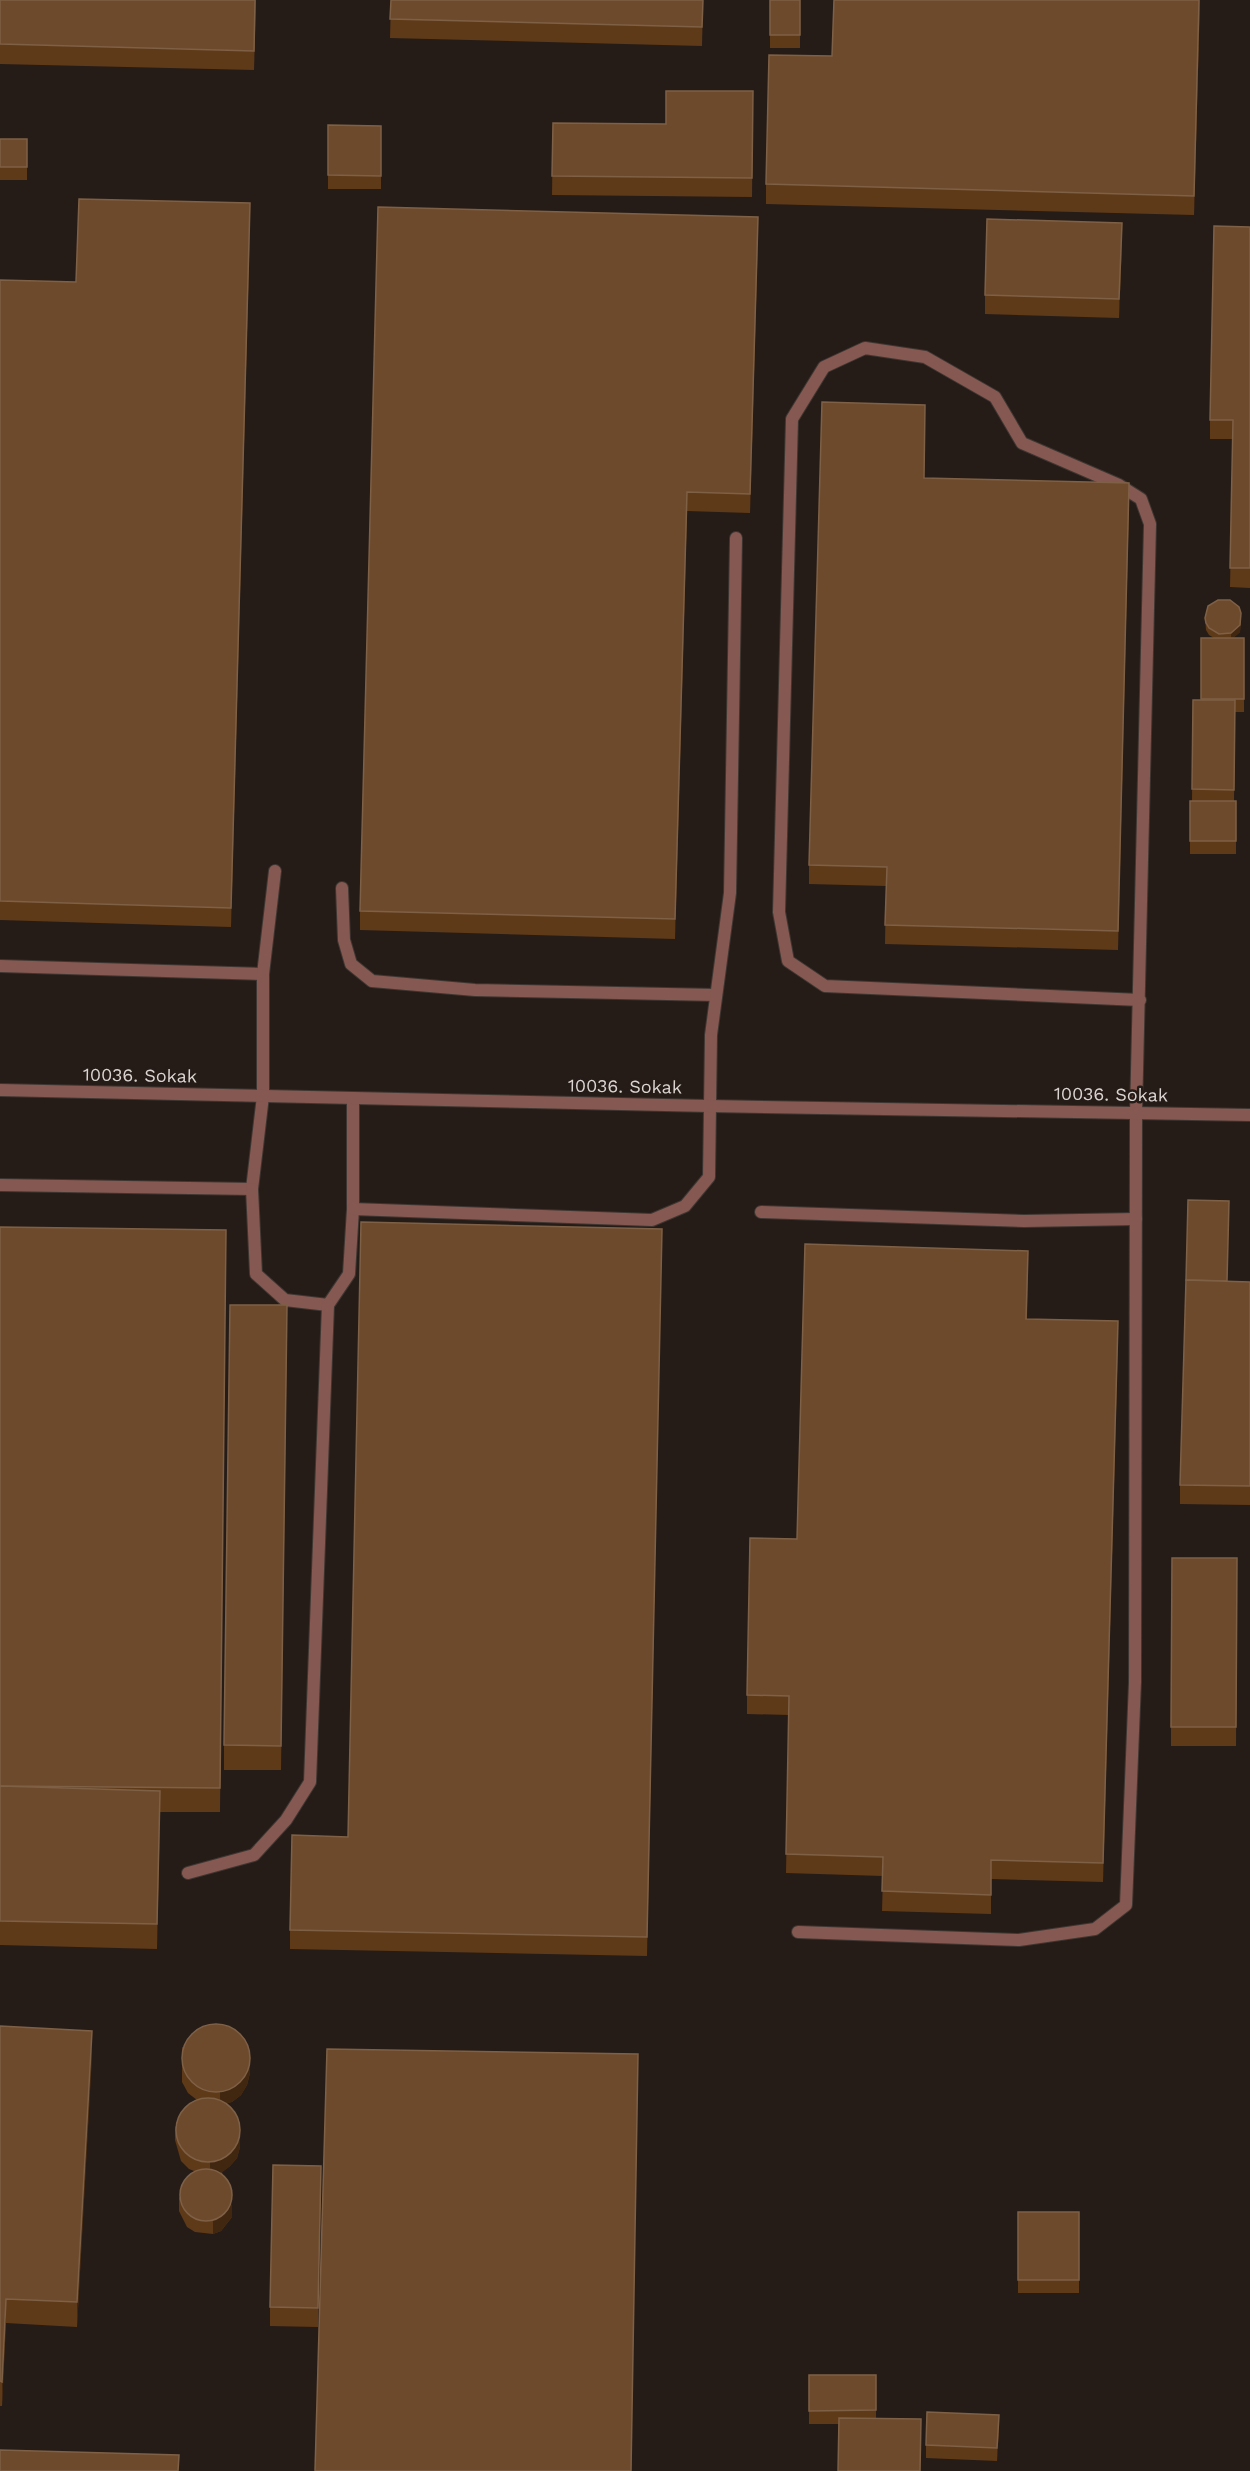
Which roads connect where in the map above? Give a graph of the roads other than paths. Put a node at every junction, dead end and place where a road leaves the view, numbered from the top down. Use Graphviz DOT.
graph roads {
  1 [pos="736,538"];
  2 [pos="275,871"];
  3 [pos="342,888"];
  4 [pos="0,966"];
  5 [pos="263,974"];
  6 [pos="716,995"];
  7 [pos="1140,1000"];
  8 [pos="0,1090"];
  9 [pos="263,1096"];
  10 [pos="353,1098"];
  11 [pos="710,1106"];
  12 [pos="1136,1113"];
  13 [pos="1250,1115"];
  14 [pos="0,1185"];
  15 [pos="252,1189"];
  16 [pos="353,1209"];
  17 [pos="761,1212"];
  18 [pos="1136,1219"];
  19 [pos="327,1305"];
  20 [pos="188,1874"];
  21 [pos="798,1932"];
  1 -- 6 [label="street"];
  2 -- 5 [label="street"];
  3 -- 6 [label="street"];
  4 -- 5 [label="street"];
  5 -- 9 [label="street"];
  6 -- 11 [label="street"];
  7 -- 7 [label="street"];
  7 -- 12 [label="street"];
  8 -- 9 [label="street, 10036. Sokak"];
  9 -- 10 [label="street, 10036. Sokak"];
  9 -- 15 [label="street"];
  10 -- 11 [label="street, 10036. Sokak"];
  10 -- 16 [label="street"];
  11 -- 12 [label="street, 10036. Sokak"];
  11 -- 16 [label="street"];
  12 -- 13 [label="street, 10036. Sokak"];
  12 -- 18 [label="street"];
  14 -- 15 [label="street"];
  15 -- 19 [label="street"];
  16 -- 19 [label="street"];
  17 -- 18 [label="street"];
  18 -- 21 [label="street"];
  19 -- 20 [label="street"];
}
